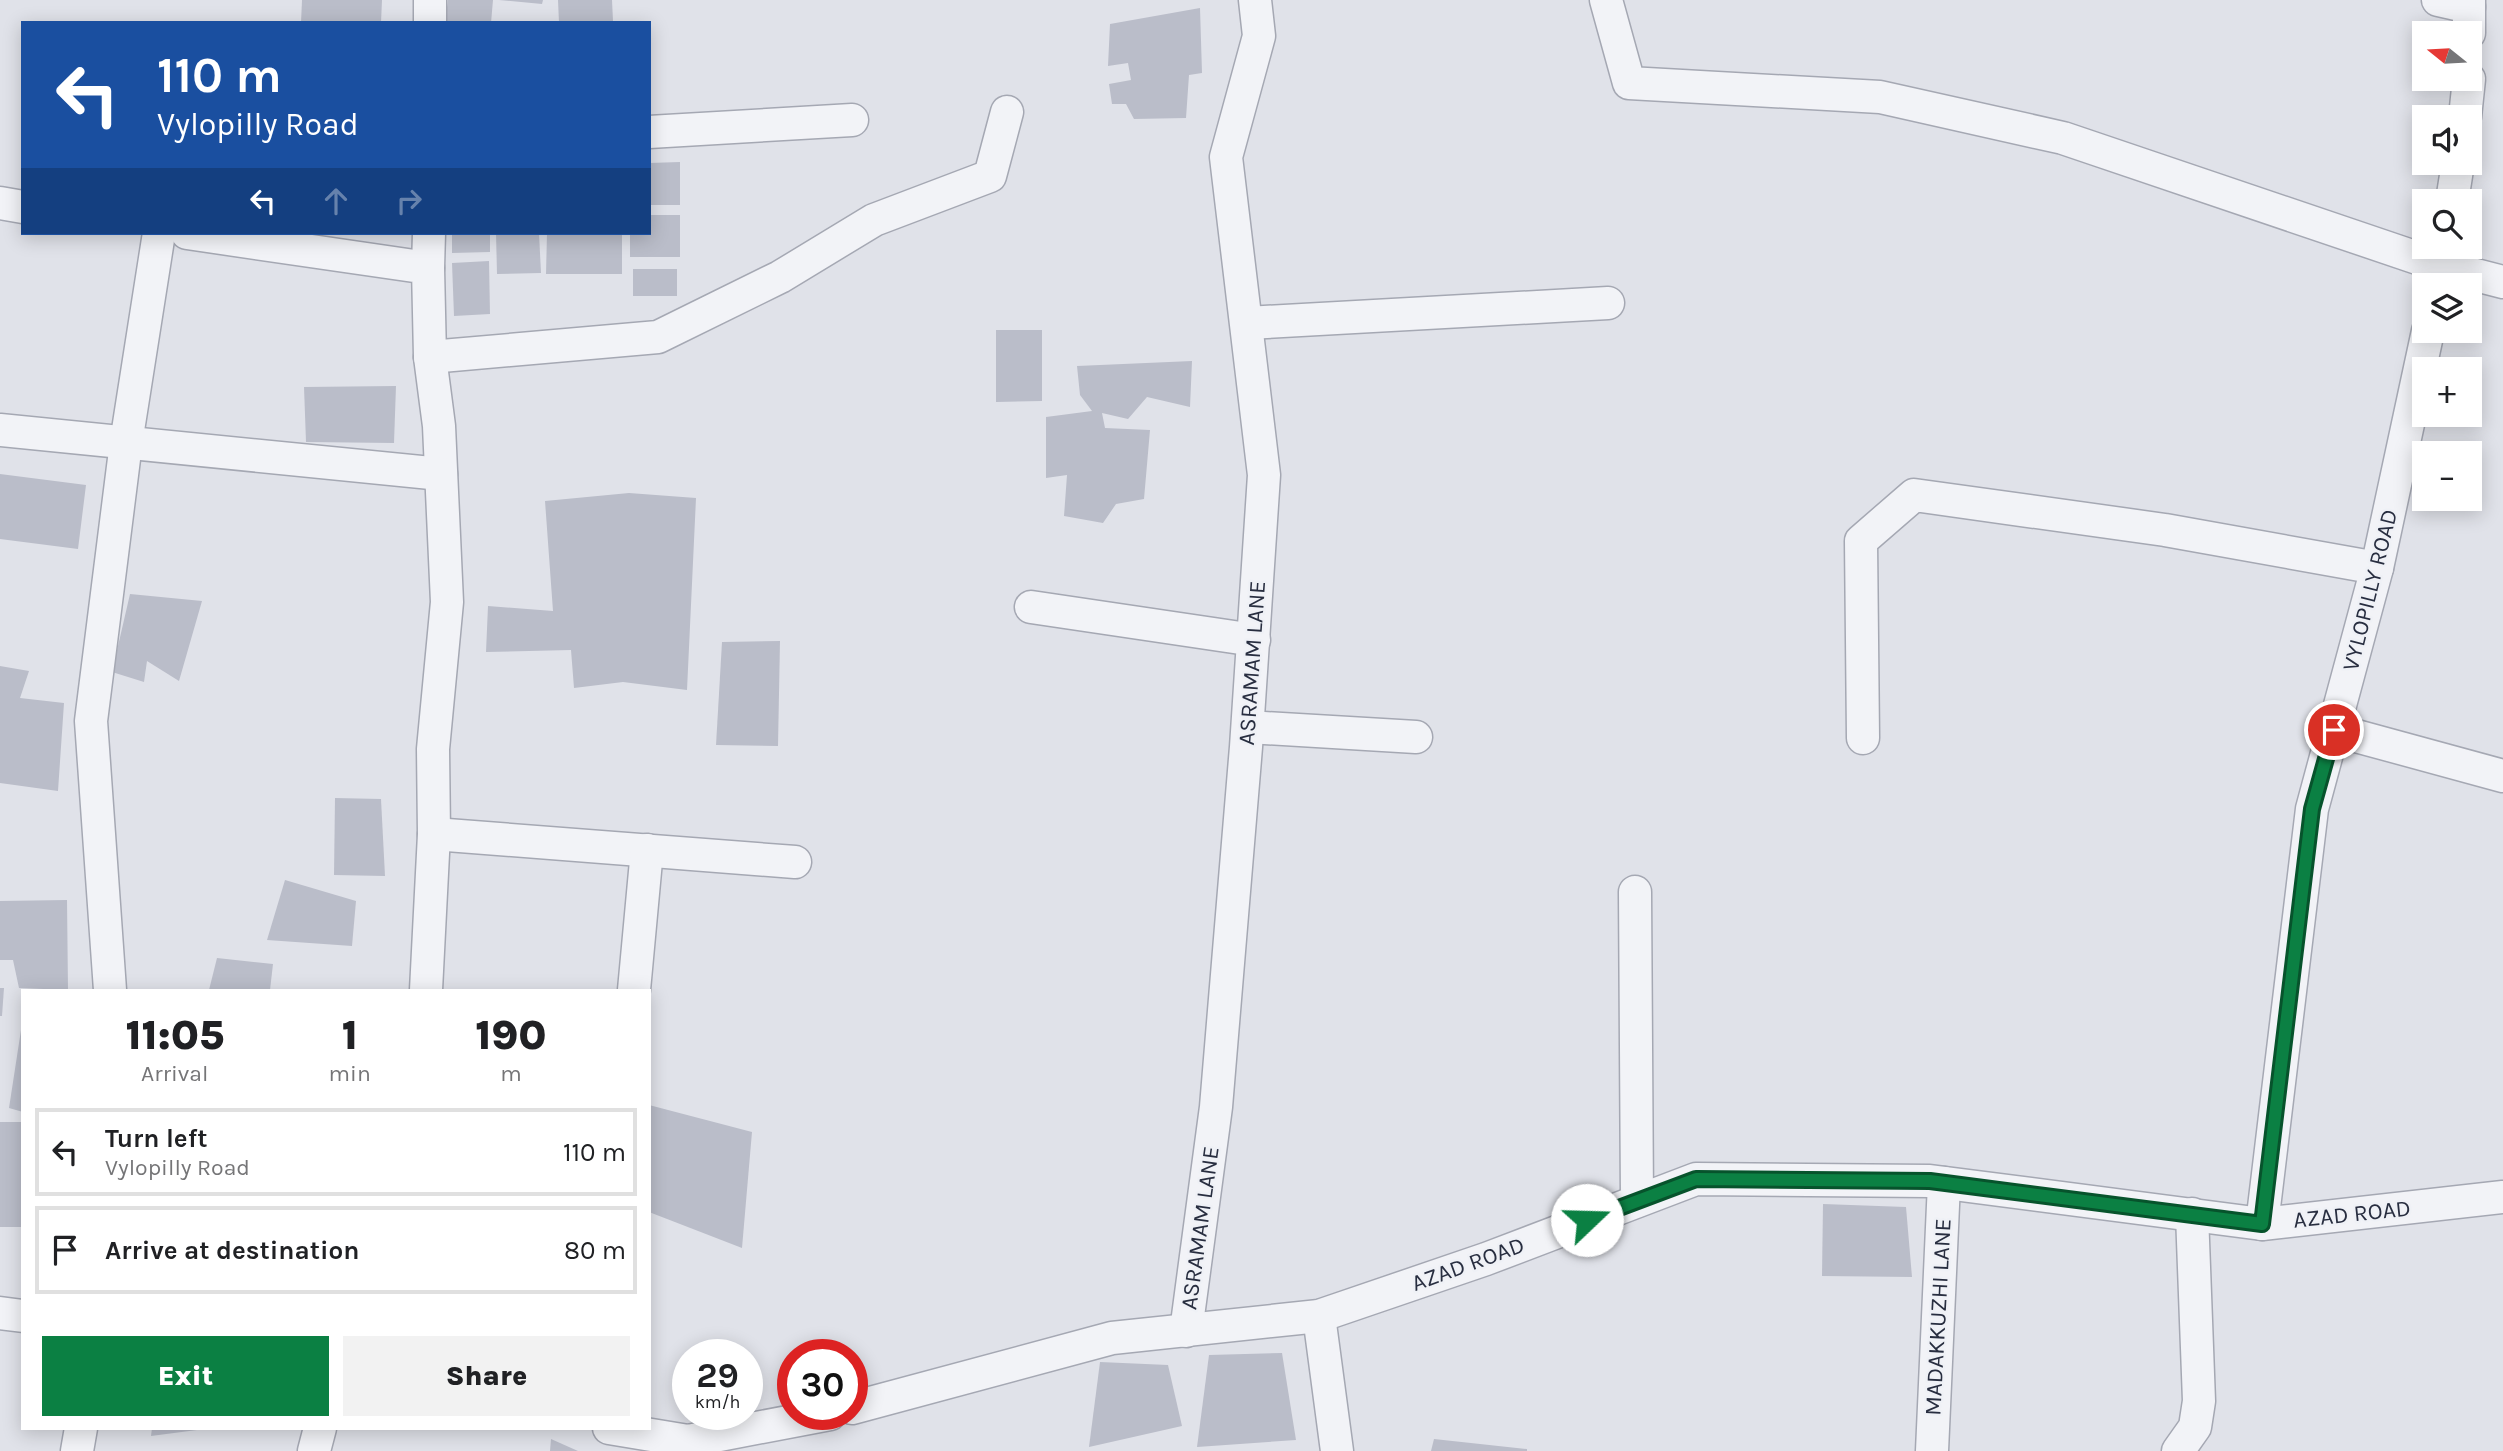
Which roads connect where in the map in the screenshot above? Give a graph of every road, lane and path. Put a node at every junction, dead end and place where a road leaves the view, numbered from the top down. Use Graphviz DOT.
graph roads {
  1 [pos="430,0"];
  2 [pos="1255,0"];
  3 [pos="1606,0"];
  4 [pos="2438,0"];
  5 [pos="2469,13"];
  6 [pos="430,21"];
  7 [pos="1007,112"];
  8 [pos="852,120"];
  9 [pos="651,132"];
  10 [pos="0,203"];
  11 [pos="21,207"];
  12 [pos="159,235"];
  13 [pos="201,235"];
  14 [pos="429,235"];
  15 [pos="2441,266"];
  16 [pos="428,268"];
  17 [pos="2503,282"];
  18 [pos="1608,303"];
  19 [pos="1247,323"];
  20 [pos="2425,343"];
  21 [pos="430,356"];
  22 [pos="0,430"];
  23 [pos="126,443"];
  24 [pos="441,474"];
  25 [pos="2377,568"];
  26 [pos="1031,607"];
  27 [pos="1254,640"];
  28 [pos="1248,727"];
  29 [pos="2334,730"];
  30 [pos="1416,737"];
  31 [pos="1863,738"];
  32 [pos="2503,776"];
  33 [pos="434,834"];
  34 [pos="647,850"];
  35 [pos="796,862"];
  36 [pos="1635,892"];
  37 [pos="110,989"];
  38 [pos="426,989"];
  39 [pos="635,989"];
  40 [pos="1944,1183"];
  41 [pos="2503,1197"];
  42 [pos="1637,1201"];
  43 [pos="2192,1214"];
  44 [pos="2262,1224"];
  45 [pos="0,1313"];
  46 [pos="21,1316"];
  47 [pos="1319,1316"];
  48 [pos="1186,1331"];
  49 [pos="868,1404"];
  50 [pos="81,1430"];
  51 [pos="319,1430"];
  52 [pos="621,1430"];
  53 [pos="788,1430"];
  54 [pos="761,1440"];
  55 [pos="77,1451"];
  56 [pos="314,1451"];
  57 [pos="1337,1451"];
  58 [pos="1932,1451"];
  59 [pos="2178,1451"];
  1 -- 6 [label="street"];
  2 -- 19 [label="street, ASRAMAM LANE"];
  3 -- 15 [label="street"];
  4 -- 5 [label="street"];
  7 -- 21 [label="street"];
  8 -- 9 [label="street"];
  10 -- 11 [label="street"];
  12 -- 23 [label="street"];
  13 -- 16 [label="street"];
  14 -- 16 [label="street"];
  15 -- 17 [label="street"];
  16 -- 21 [label="street"];
  18 -- 19 [label="street"];
  19 -- 27 [label="street, ASRAMAM LANE"];
  20 -- 25 [label="street, VYLOPILLY ROAD"];
  21 -- 24 [label="street"];
  22 -- 23 [label="street"];
  23 -- 24 [label="street"];
  23 -- 37 [label="street"];
  24 -- 33 [label="street"];
  25 -- 29 [label="street, VYLOPILLY ROAD"];
  25 -- 31 [label="street"];
  26 -- 27 [label="street"];
  27 -- 28 [label="street, ASRAMAM LANE"];
  28 -- 30 [label="street"];
  28 -- 48 [label="street, ASRAMAM LANE"];
  29 -- 32 [label="street"];
  29 -- 44 [label="street, VYLOPILLY ROAD"];
  33 -- 34 [label="street"];
  33 -- 38 [label="street"];
  34 -- 35 [label="street"];
  34 -- 39 [label="street"];
  36 -- 42 [label="street"];
  40 -- 42 [label="street, AZAD ROAD"];
  40 -- 43 [label="street, AZAD ROAD"];
  40 -- 58 [label="street, MADAKKUZHI LANE"];
  41 -- 44 [label="street, AZAD ROAD"];
  42 -- 47 [label="street, AZAD ROAD"];
  43 -- 44 [label="street, AZAD ROAD"];
  43 -- 59 [label="street"];
  45 -- 46 [label="street"];
  47 -- 48 [label="street, AZAD ROAD"];
  47 -- 57 [label="street"];
  48 -- 49 [label="street, AZAD ROAD"];
  50 -- 55 [label="street"];
  51 -- 56 [label="street"];
  52 -- 54 [label="street"];
  53 -- 54 [label="street"];
}
